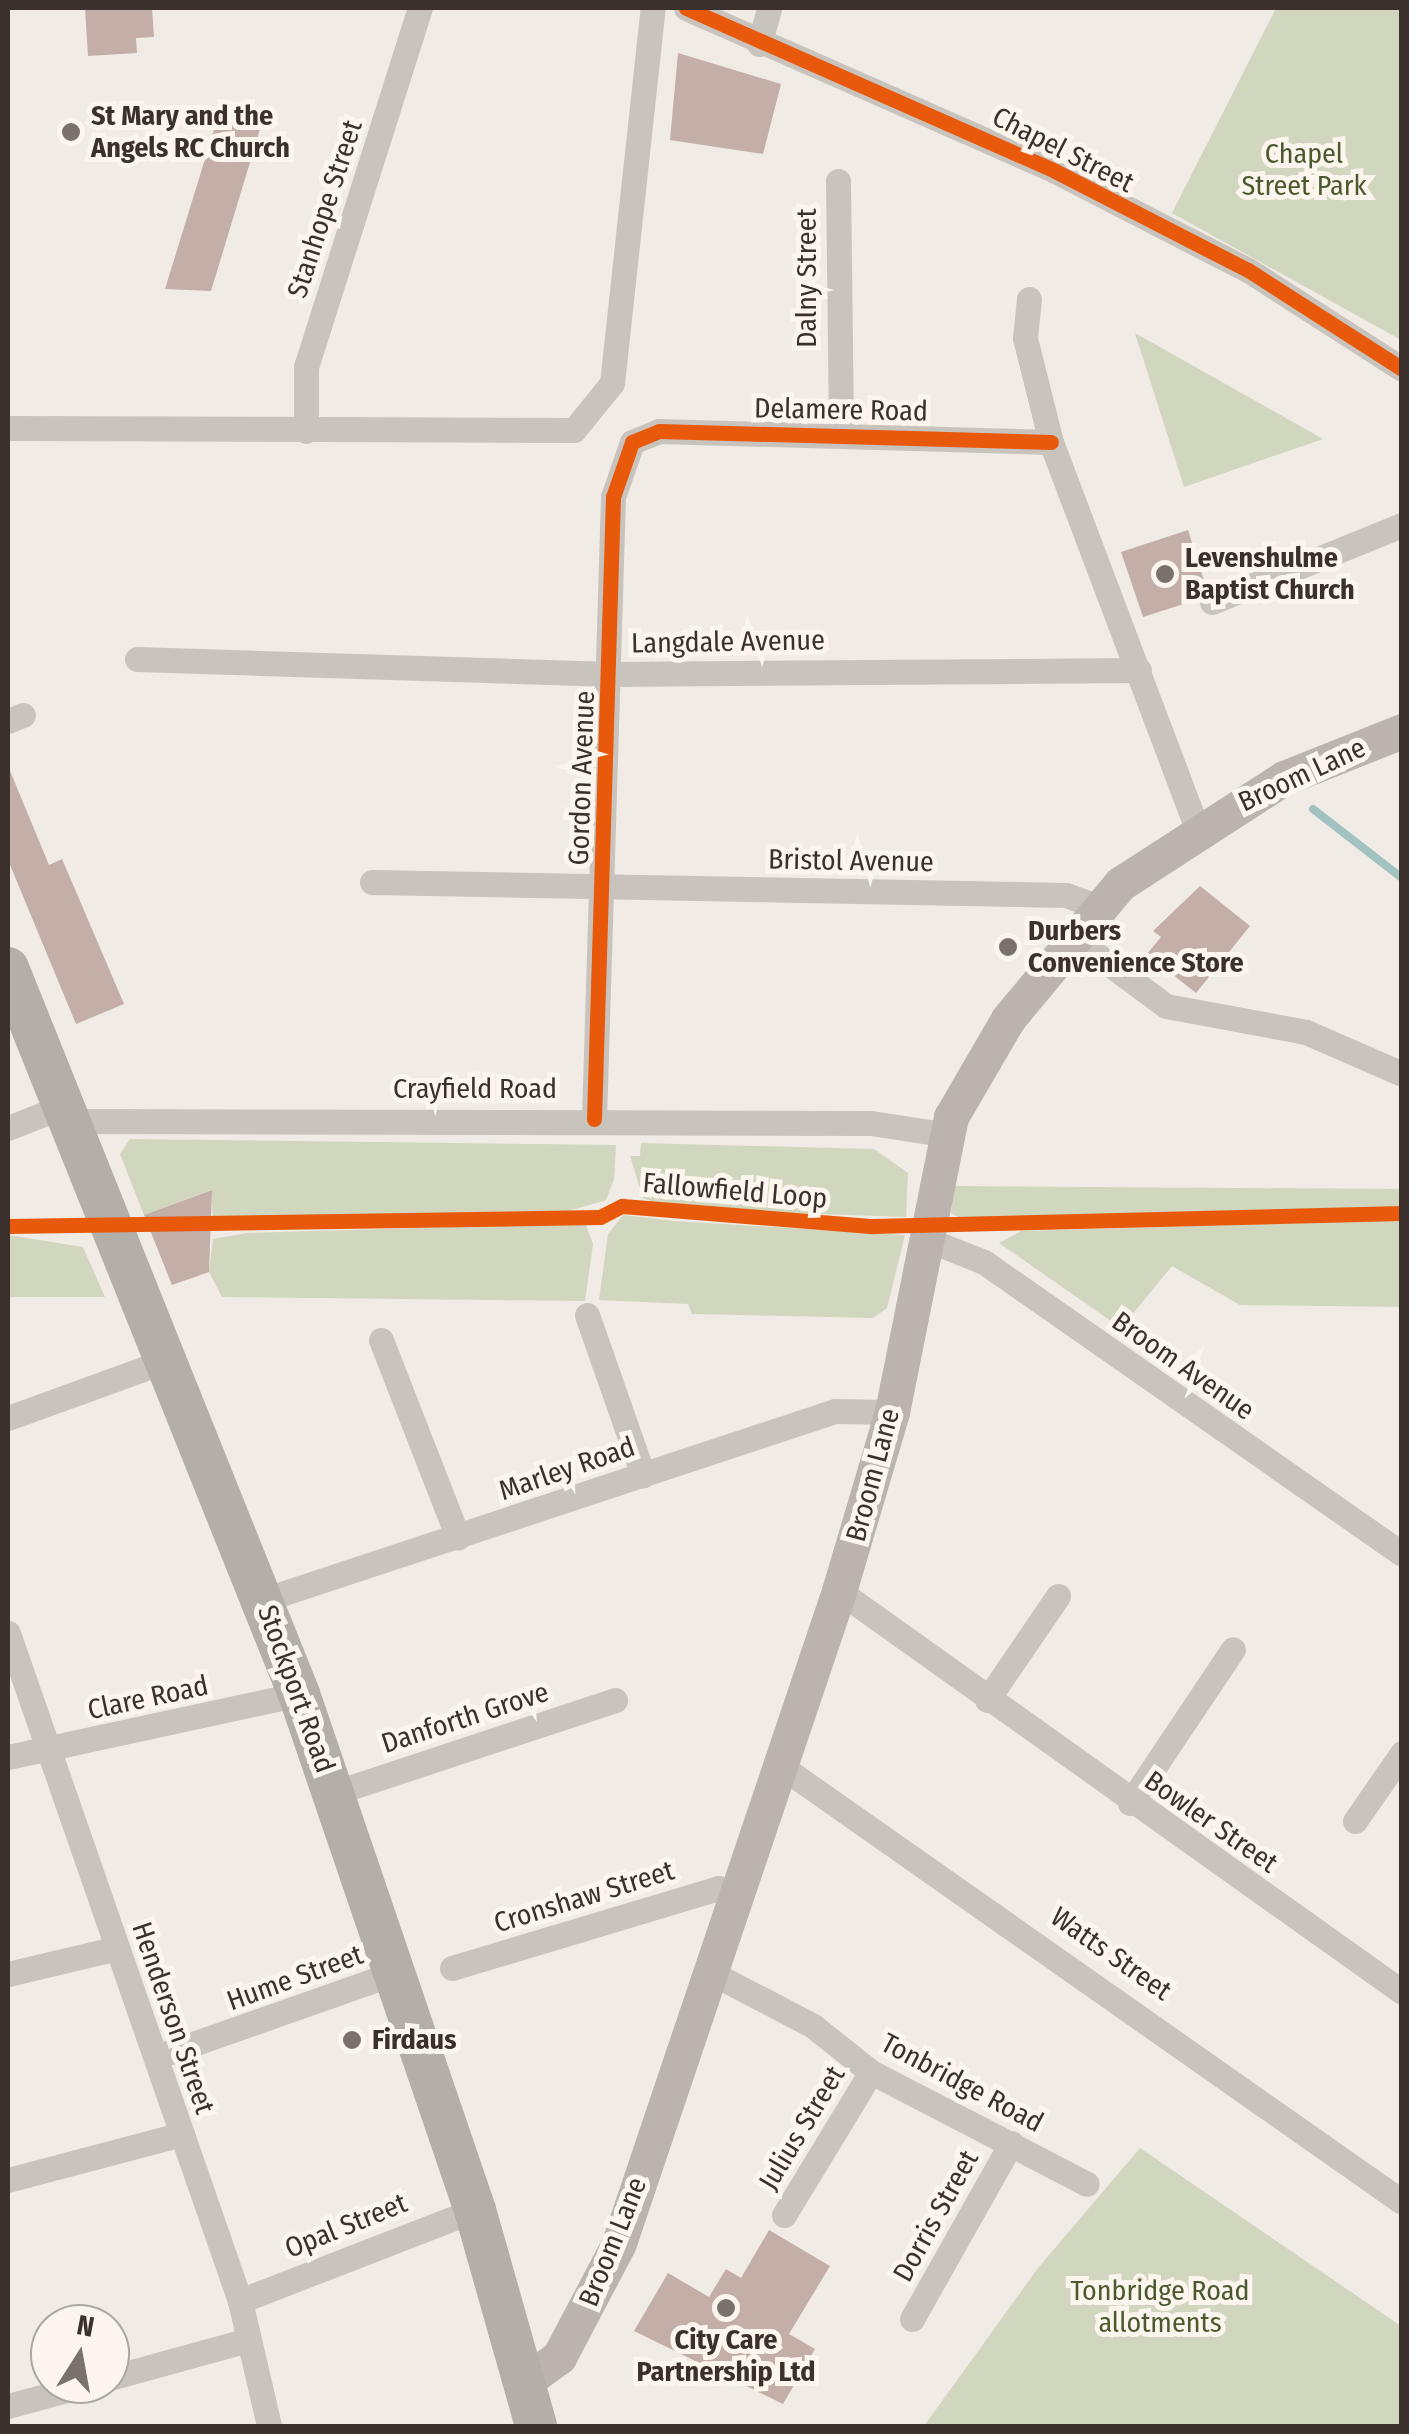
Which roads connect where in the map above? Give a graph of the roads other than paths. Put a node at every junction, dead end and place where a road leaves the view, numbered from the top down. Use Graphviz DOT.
graph roads {
  1 [pos="420,8"];
  2 [pos="654,8"];
  3 [pos="686,8"];
  4 [pos="769,8"];
  5 [pos="759,44"];
  6 [pos="838,180"];
  7 [pos="1030,299"];
  8 [pos="1402,370"];
  9 [pos="8,428"];
  10 [pos="306,431"];
  11 [pos="841,435"];
  12 [pos="632,442"];
  13 [pos="1051,442"];
  14 [pos="1402,525"];
  15 [pos="1212,602"];
  16 [pos="137,659"];
  17 [pos="1139,670"];
  18 [pos="611,674"];
  19 [pos="1402,731"];
  20 [pos="1196,828"];
  21 [pos="372,882"];
  22 [pos="604,886"];
  23 [pos="1096,906"];
  24 [pos="1070,936"];
  25 [pos="8,968"];
  26 [pos="1402,1074"];
  27 [pos="64,1114"];
  28 [pos="594,1119"];
  29 [pos="8,1128"];
  30 [pos="940,1151"];
  31 [pos="924,1248"];
  32 [pos="587,1315"];
  33 [pos="381,1340"];
  34 [pos="163,1362"];
  35 [pos="892,1412"];
  36 [pos="8,1418"];
  37 [pos="643,1475"];
  38 [pos="458,1537"];
  39 [pos="1402,1554"];
  40 [pos="839,1591"];
  41 [pos="1058,1596"];
  42 [pos="264,1600"];
  43 [pos="8,1633"];
  44 [pos="1233,1649"];
  45 [pos="299,1694"];
  46 [pos="615,1700"];
  47 [pos="988,1700"];
  48 [pos="52,1748"];
  49 [pos="1402,1754"];
  50 [pos="8,1757"];
  51 [pos="778,1764"];
  52 [pos="334,1793"];
  53 [pos="1130,1803"];
  54 [pos="1355,1821"];
  55 [pos="735,1892"];
  56 [pos="117,1948"];
  57 [pos="452,1968"];
  58 [pos="708,1970"];
  59 [pos="397,1972"];
  60 [pos="8,1974"];
  61 [pos="1402,1992"];
  62 [pos="156,2057"];
  63 [pos="871,2072"];
  64 [pos="182,2134"];
  65 [pos="1012,2143"];
  66 [pos="8,2180"];
  67 [pos="1086,2184"];
  68 [pos="1402,2202"];
  69 [pos="476,2210"];
  70 [pos="784,2215"];
  71 [pos="240,2301"];
  72 [pos="912,2320"];
  73 [pos="248,2340"];
  74 [pos="130,2372"];
  75 [pos="526,2381"];
  76 [pos="269,2426"];
  77 [pos="536,2426"];
  1 -- 10 [label="street, Stanhope Street"];
  2 -- 10 [label="street"];
  3 -- 5 [label="street, Chapel Street"];
  4 -- 5 [label="street"];
  5 -- 8 [label="street, Chapel Street"];
  6 -- 11 [label="street, Dalny Street"];
  7 -- 13 [label="street"];
  9 -- 10 [label="street"];
  11 -- 12 [label="street, Delamere Road"];
  11 -- 13 [label="street, Delamere Road"];
  12 -- 18 [label="street, Gordon Avenue"];
  13 -- 17 [label="street"];
  14 -- 15 [label="street"];
  16 -- 18 [label="street, Langdale Avenue"];
  17 -- 18 [label="street, Langdale Avenue"];
  17 -- 20 [label="street"];
  18 -- 22 [label="street, Gordon Avenue"];
  19 -- 20 [label="main road, Broom Lane"];
  20 -- 23 [label="main road, Broom Lane"];
  21 -- 22 [label="street, Bristol Avenue"];
  22 -- 23 [label="street, Bristol Avenue"];
  22 -- 28 [label="street, Gordon Avenue"];
  23 -- 24 [label="main road, Broom Lane"];
  24 -- 26 [label="street"];
  24 -- 30 [label="main road, Broom Lane"];
  25 -- 27 [label="highway, Stockport Road"];
  27 -- 28 [label="street, Crayfield Road"];
  27 -- 29 [label="street"];
  27 -- 34 [label="highway, Stockport Road"];
  28 -- 30 [label="street, Crayfield Road"];
  30 -- 31 [label="main road, Broom Lane"];
  31 -- 35 [label="main road, Broom Lane"];
  31 -- 39 [label="street, Broom Avenue"];
  32 -- 37 [label="street"];
  33 -- 38 [label="street"];
  34 -- 36 [label="street"];
  34 -- 42 [label="highway, Stockport Road"];
  35 -- 37 [label="street, Marley Road"];
  35 -- 40 [label="main road, Broom Lane"];
  37 -- 38 [label="street, Marley Road"];
  38 -- 42 [label="street, Marley Road"];
  40 -- 47 [label="street, Bowler Street"];
  40 -- 51 [label="main road, Broom Lane"];
  41 -- 47 [label="street"];
  42 -- 45 [label="highway, Stockport Road"];
  43 -- 48 [label="street, Henderson Street"];
  44 -- 53 [label="street"];
  45 -- 48 [label="street, Clare Road"];
  45 -- 52 [label="highway, Stockport Road"];
  46 -- 52 [label="street, Danforth Grove"];
  47 -- 53 [label="street, Bowler Street"];
  48 -- 50 [label="street, Clare Road"];
  48 -- 56 [label="street, Henderson Street"];
  49 -- 54 [label="street"];
  51 -- 55 [label="main road, Broom Lane"];
  51 -- 68 [label="street, Watts Street"];
  52 -- 59 [label="highway, Stockport Road"];
  53 -- 61 [label="street, Bowler Street"];
  55 -- 57 [label="street, Cronshaw Street"];
  55 -- 58 [label="main road, Broom Lane"];
  56 -- 60 [label="street"];
  56 -- 62 [label="street, Henderson Street"];
  58 -- 63 [label="street, Tonbridge Road"];
  58 -- 75 [label="main road, Broom Lane"];
  59 -- 62 [label="street, Hume Street"];
  59 -- 69 [label="highway, Stockport Road"];
  62 -- 64 [label="street, Henderson Street"];
  63 -- 65 [label="street, Tonbridge Road"];
  63 -- 70 [label="street, Julius Street"];
  64 -- 66 [label="street"];
  64 -- 71 [label="street, Henderson Street"];
  65 -- 67 [label="street, Tonbridge Road"];
  65 -- 72 [label="street, Dorris Street"];
  69 -- 71 [label="street, Opal Street"];
  69 -- 75 [label="highway, Stockport Road"];
  71 -- 73 [label="street, Henderson Street"];
  73 -- 74 [label="street"];
  73 -- 76 [label="street, Henderson Street"];
  75 -- 77 [label="highway, Stockport Road"];
}
